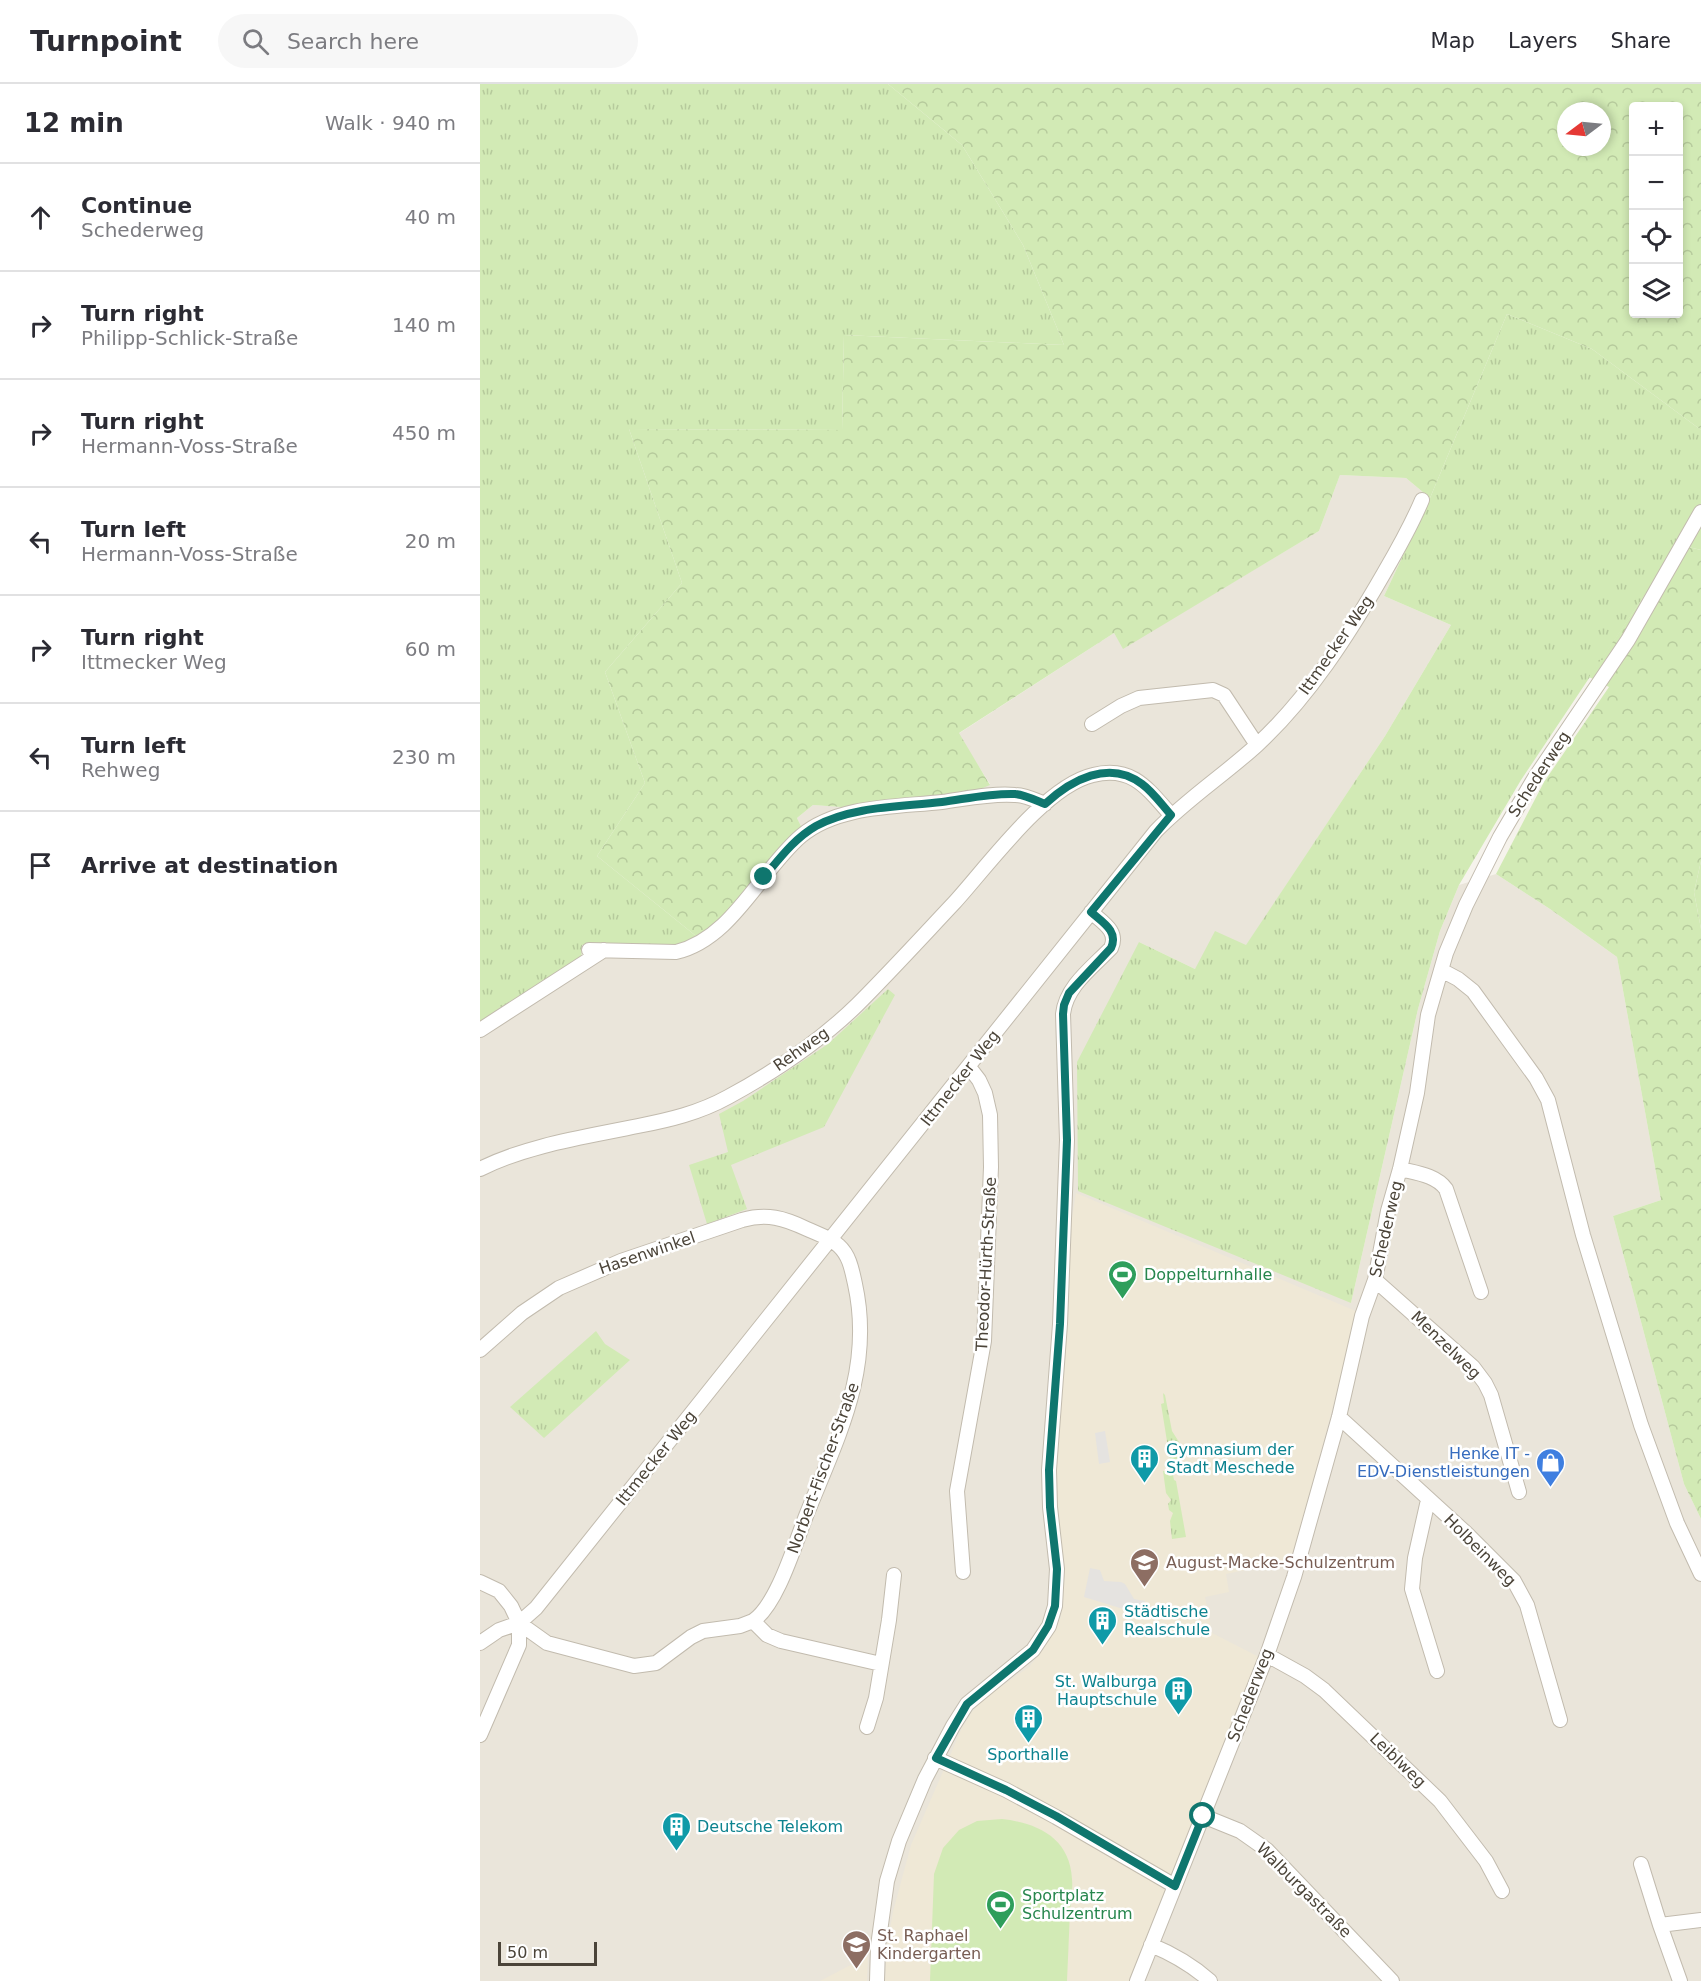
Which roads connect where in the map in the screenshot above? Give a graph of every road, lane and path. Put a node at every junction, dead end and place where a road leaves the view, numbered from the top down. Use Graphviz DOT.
graph roads {
  1 [pos="1422,500"];
  2 [pos="1701,512"];
  3 [pos="1092,724"];
  4 [pos="1257,745"];
  5 [pos="1045,804"];
  6 [pos="1171,815"];
  7 [pos="1091,912"];
  8 [pos="589,950"];
  9 [pos="604,950"];
  10 [pos="1441,970"];
  11 [pos="480,1030"];
  12 [pos="969,1067"];
  13 [pos="480,1169"];
  14 [pos="1400,1169"];
  15 [pos="831,1240"];
  16 [pos="1375,1280"];
  17 [pos="1481,1292"];
  18 [pos="480,1350"];
  19 [pos="1339,1417"];
  20 [pos="1519,1492"];
  21 [pos="1428,1500"];
  22 [pos="963,1572"];
  23 [pos="1701,1574"];
  24 [pos="894,1575"];
  25 [pos="480,1582"];
  26 [pos="753,1621"];
  27 [pos="519,1623"];
  28 [pos="480,1643"];
  29 [pos="1267,1655"];
  30 [pos="881,1664"];
  31 [pos="1437,1671"];
  32 [pos="1560,1720"];
  33 [pos="867,1726"];
  34 [pos="480,1735"];
  35 [pos="936,1758"];
  36 [pos="1203,1816"];
  37 [pos="1641,1864"];
  38 [pos="1175,1886"];
  39 [pos="1502,1891"];
  40 [pos="1701,1920"];
  41 [pos="1659,1925"];
  42 [pos="1151,1945"];
  43 [pos="877,1981"];
  44 [pos="1137,1981"];
  45 [pos="1210,1981"];
  46 [pos="1392,1981"];
  47 [pos="1680,1981"];
  1 -- 4 [label="street, Ittmecker Weg"];
  2 -- 10 [label="street, Schederweg"];
  3 -- 4 [label="street"];
  4 -- 6 [label="street, Ittmecker Weg"];
  5 -- 6 [label="street, Rehweg"];
  5 -- 9 [label="street"];
  5 -- 13 [label="street, Rehweg"];
  6 -- 7 [label="street, Ittmecker Weg"];
  7 -- 12 [label="street, Ittmecker Weg"];
  7 -- 35 [label="street"];
  8 -- 9 [label="street"];
  9 -- 11 [label="street"];
  10 -- 14 [label="street, Schederweg"];
  10 -- 23 [label="street"];
  12 -- 15 [label="street, Ittmecker Weg"];
  12 -- 22 [label="street, Theodor-Hürth-Straße"];
  14 -- 16 [label="street, Schederweg"];
  14 -- 17 [label="street"];
  15 -- 18 [label="street, Hasenwinkel"];
  15 -- 26 [label="street, Norbert-Fischer-Straße"];
  15 -- 27 [label="street, Ittmecker Weg"];
  16 -- 19 [label="street, Schederweg"];
  16 -- 20 [label="street, Menzelweg"];
  19 -- 21 [label="street, Holbeinweg"];
  19 -- 29 [label="street, Schederweg"];
  21 -- 31 [label="street"];
  21 -- 32 [label="street, Holbeinweg"];
  24 -- 30 [label="street"];
  25 -- 27 [label="street"];
  26 -- 27 [label="street"];
  26 -- 30 [label="street"];
  27 -- 28 [label="street, Ittmecker Weg"];
  27 -- 34 [label="street"];
  29 -- 36 [label="street, Schederweg"];
  29 -- 39 [label="street, Leiblweg"];
  30 -- 33 [label="street"];
  35 -- 38 [label="street"];
  35 -- 43 [label="street"];
  36 -- 38 [label="street, Schederweg"];
  36 -- 46 [label="street, Walburgastraße"];
  37 -- 41 [label="street"];
  38 -- 42 [label="street, Schederweg"];
  40 -- 41 [label="street"];
  41 -- 47 [label="street"];
  42 -- 44 [label="street, Schederweg"];
  42 -- 45 [label="street"];
}
